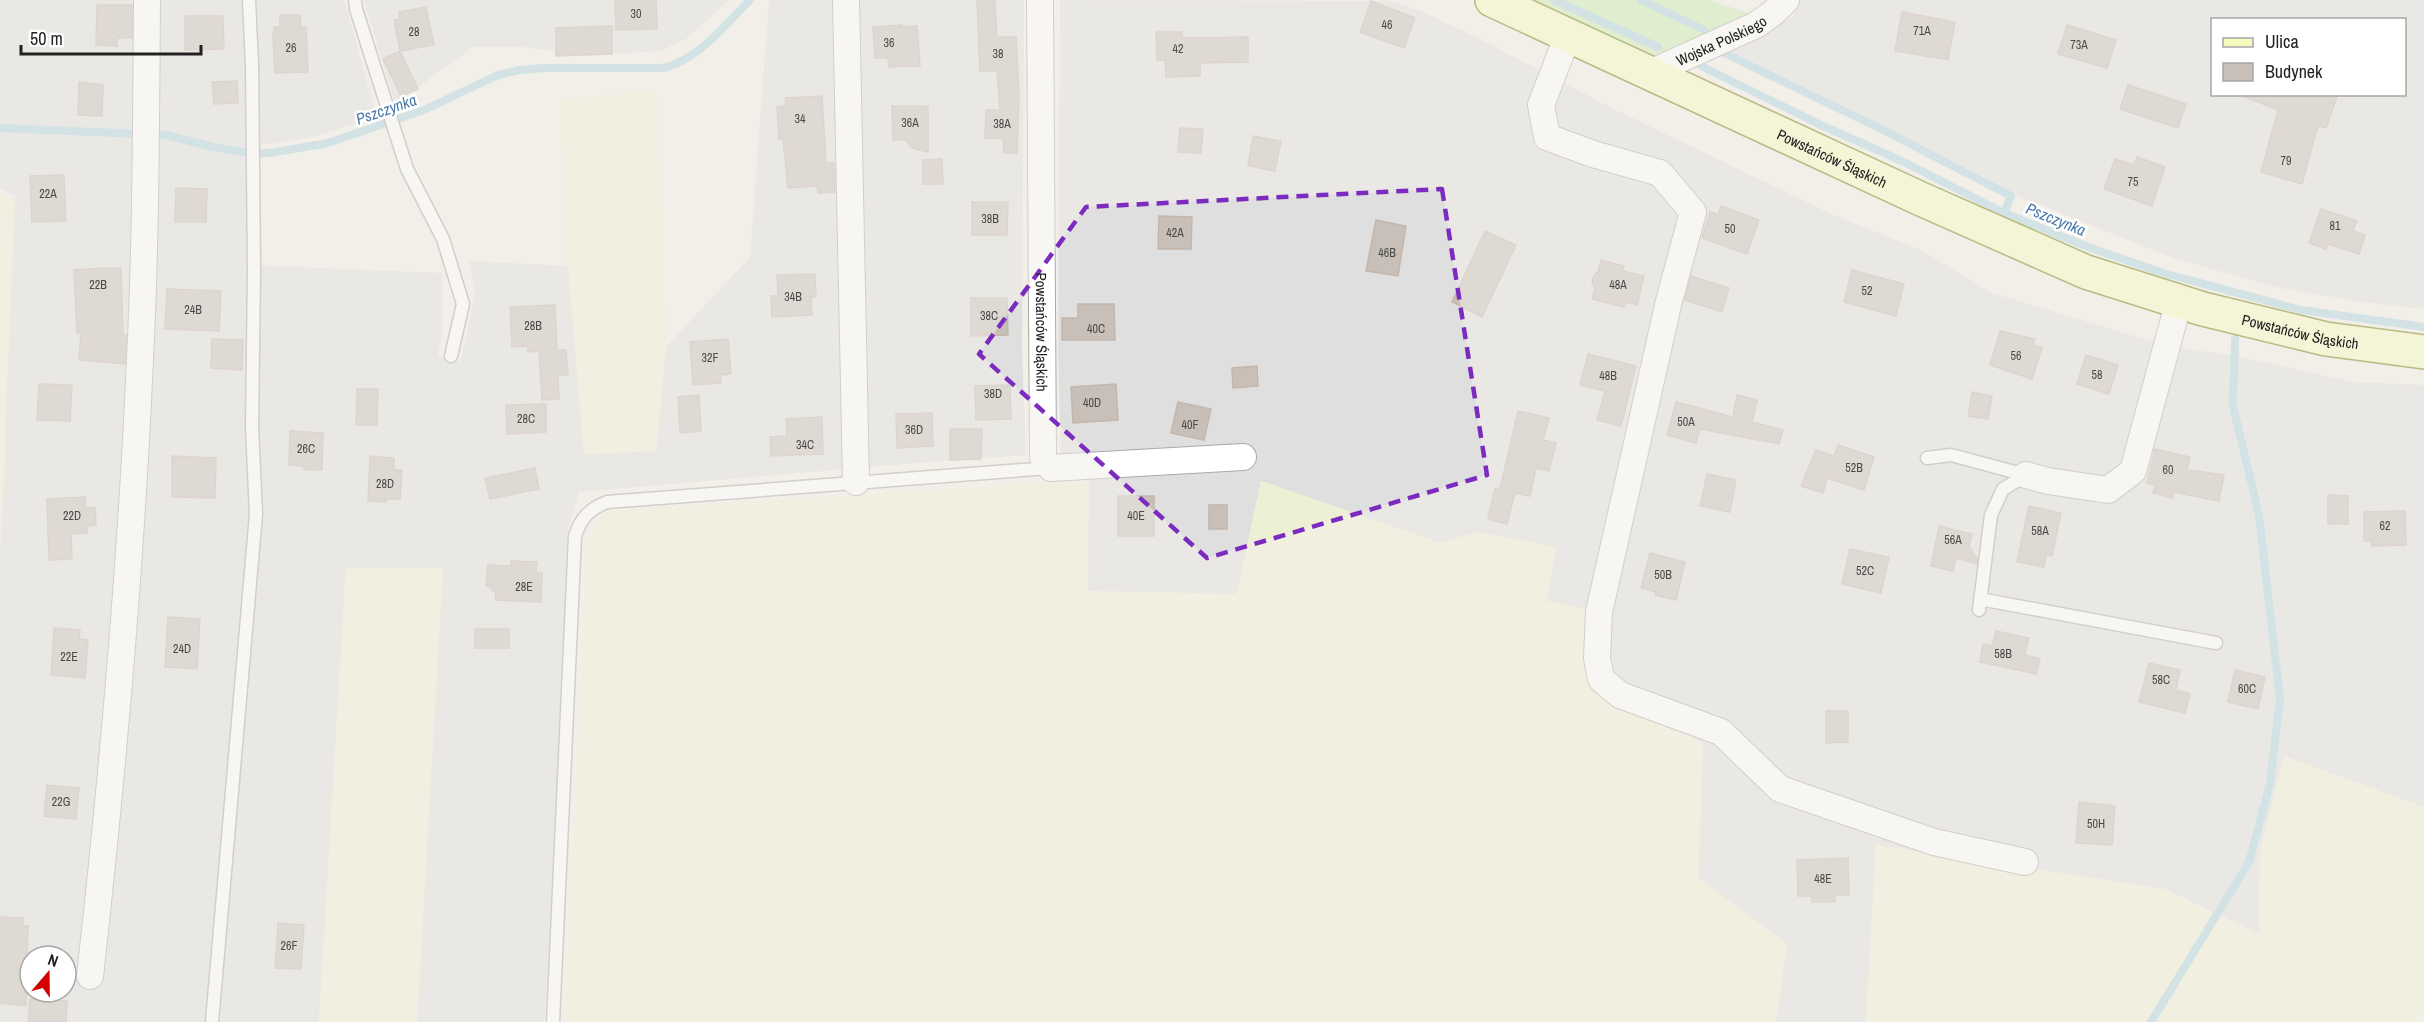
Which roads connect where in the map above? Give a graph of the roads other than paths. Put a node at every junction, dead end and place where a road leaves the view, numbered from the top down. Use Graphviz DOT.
graph roads {
  1 [pos="147,0"];
  2 [pos="249,0"];
  3 [pos="356,0"];
  4 [pos="846,0"];
  5 [pos="1040,0"];
  6 [pos="1492,0"];
  7 [pos="1786,0"];
  8 [pos="1568,35"];
  9 [pos="1652,72"];
  10 [pos="2178,301"];
  11 [pos="2424,352"];
  12 [pos="451,356"];
  13 [pos="1243,457"];
  14 [pos="1927,458"];
  15 [pos="1051,468"];
  16 [pos="2026,475"];
  17 [pos="856,482"];
  18 [pos="2216,643"];
  19 [pos="2025,862"];
  20 [pos="90,976"];
  21 [pos="212,1022"];
  22 [pos="553,1022"];
  1 -- 20 [label="street"];
  2 -- 21 [label="lane"];
  3 -- 12 [label="lane"];
  4 -- 17 [label="street"];
  5 -- 15 [label="street, Powstańców Śląskich"];
  6 -- 8 [label="street, Powstańców Śląskich"];
  7 -- 9 [label="street, Wojska Polskiego"];
  8 -- 9 [label="street, Powstańców Śląskich"];
  8 -- 19 [label="street"];
  9 -- 10 [label="street, Powstańców Śląskich"];
  10 -- 11 [label="street, Powstańców Śląskich"];
  10 -- 16 [label="street"];
  13 -- 15 [label="street"];
  14 -- 16 [label="lane"];
  15 -- 17 [label="lane"];
  16 -- 18 [label="lane"];
  17 -- 22 [label="lane"];
}
